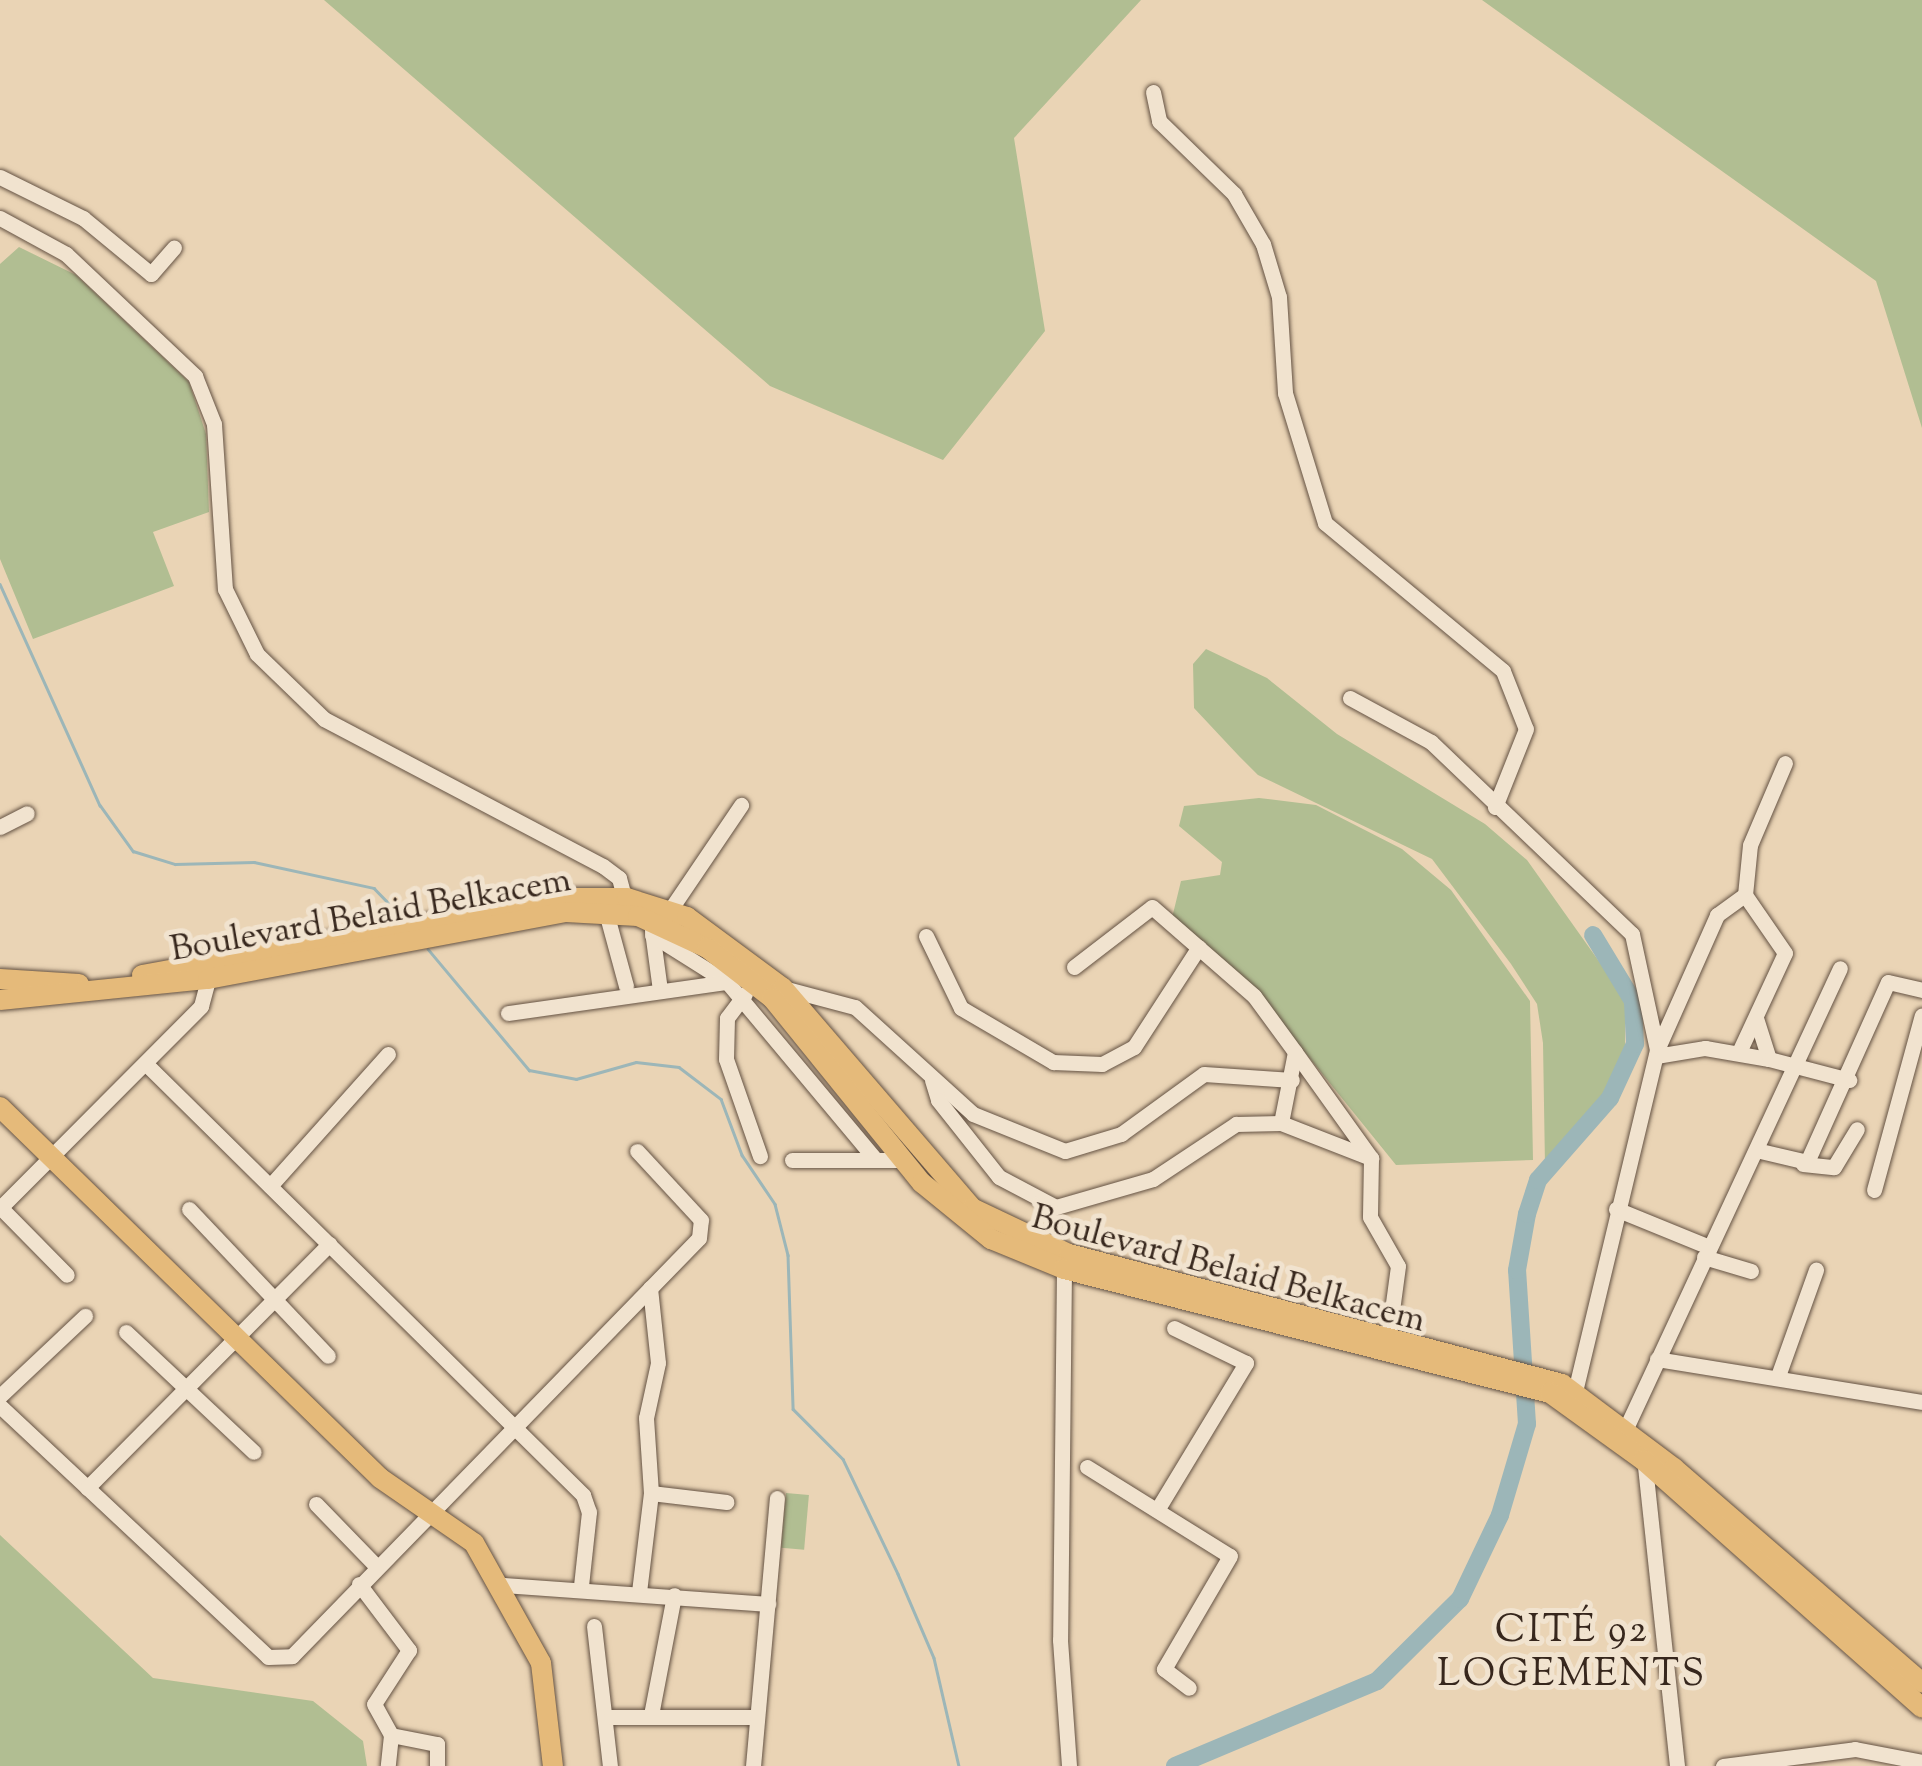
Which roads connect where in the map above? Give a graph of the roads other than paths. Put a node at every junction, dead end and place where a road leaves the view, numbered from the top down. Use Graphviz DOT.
graph roads {
  1 [pos="1153,92"];
  2 [pos="0,177"];
  3 [pos="0,218"];
  4 [pos="174,248"];
  5 [pos="1350,698"];
  6 [pos="1785,763"];
  7 [pos="741,805"];
  8 [pos="1496,807"];
  9 [pos="27,813"];
  10 [pos="0,827"];
  11 [pos="1744,895"];
  12 [pos="615,904"];
  13 [pos="658,922"];
  14 [pos="396,935"];
  15 [pos="926,936"];
  16 [pos="1198,947"];
  17 [pos="1074,966"];
  18 [pos="1840,968"];
  19 [pos="208,979"];
  20 [pos="0,980"];
  21 [pos="727,982"];
  22 [pos="626,986"];
  23 [pos="783,988"];
  24 [pos="660,990"];
  25 [pos="1922,990"];
  26 [pos="748,992"];
  27 [pos="0,1000"];
  28 [pos="508,1013"];
  29 [pos="1922,1015"];
  30 [pos="1756,1018"];
  31 [pos="1295,1052"];
  32 [pos="1738,1052"];
  33 [pos="1657,1053"];
  34 [pos="388,1054"];
  35 [pos="1769,1060"];
  36 [pos="146,1064"];
  37 [pos="1796,1069"];
  38 [pos="932,1080"];
  39 [pos="1292,1080"];
  40 [pos="1849,1080"];
  41 [pos="0,1107"];
  42 [pos="1280,1123"];
  43 [pos="1857,1129"];
  44 [pos="637,1150"];
  45 [pos="1756,1150"];
  46 [pos="48,1156"];
  47 [pos="760,1156"];
  48 [pos="874,1158"];
  49 [pos="1372,1158"];
  50 [pos="792,1160"];
  51 [pos="904,1160"];
  52 [pos="1803,1164"];
  53 [pos="270,1186"];
  54 [pos="1874,1190"];
  55 [pos="0,1208"];
  56 [pos="189,1209"];
  57 [pos="1616,1209"];
  58 [pos="328,1244"];
  59 [pos="1707,1252"];
  60 [pos="1064,1269"];
  61 [pos="1816,1270"];
  62 [pos="1750,1271"];
  63 [pos="67,1274"];
  64 [pos="650,1288"];
  65 [pos="274,1299"];
  66 [pos="85,1316"];
  67 [pos="1174,1328"];
  68 [pos="126,1332"];
  69 [pos="236,1337"];
  70 [pos="1388,1340"];
  71 [pos="328,1356"];
  72 [pos="1658,1359"];
  73 [pos="1778,1376"];
  74 [pos="1532,1378"];
  75 [pos="186,1388"];
  76 [pos="1574,1391"];
  77 [pos="0,1396"];
  78 [pos="1922,1402"];
  79 [pos="0,1406"];
  80 [pos="514,1424"];
  81 [pos="1626,1428"];
  82 [pos="254,1452"];
  83 [pos="1645,1452"];
  84 [pos="1087,1467"];
  85 [pos="87,1488"];
  86 [pos="652,1493"];
  87 [pos="778,1498"];
  88 [pos="726,1502"];
  89 [pos="316,1504"];
  90 [pos="428,1510"];
  91 [pos="1157,1510"];
  92 [pos="376,1566"];
  93 [pos="358,1584"];
  94 [pos="504,1585"];
  95 [pos="580,1586"];
  96 [pos="640,1592"];
  97 [pos="674,1595"];
  98 [pos="768,1604"];
  99 [pos="594,1626"];
  100 [pos="1922,1683"];
  101 [pos="1189,1688"];
  102 [pos="1922,1708"];
  103 [pos="651,1715"];
  104 [pos="612,1717"];
  105 [pos="757,1717"];
  106 [pos="391,1736"];
  107 [pos="1922,1762"];
  108 [pos="388,1766"];
  109 [pos="437,1766"];
  110 [pos="553,1766"];
  111 [pos="610,1766"];
  112 [pos="754,1766"];
  113 [pos="1069,1766"];
  114 [pos="1677,1766"];
  115 [pos="1723,1766"];
  1 -- 8 [label="street"];
  2 -- 4 [label="street"];
  3 -- 12 [label="street"];
  5 -- 8 [label="street"];
  6 -- 11 [label="street"];
  7 -- 13 [label="street"];
  8 -- 33 [label="street"];
  9 -- 10 [label="street"];
  11 -- 30 [label="street"];
  11 -- 33 [label="street"];
  12 -- 13 [label="main road, Boulevard Belaid Belkacem"];
  12 -- 14 [label="main road, Boulevard Belaid Belkacem"];
  12 -- 22 [label="street"];
  13 -- 21 [label="street"];
  13 -- 23 [label="main road, Boulevard Belaid Belkacem"];
  13 -- 24 [label="street"];
  13 -- 26 [label="main road, Boulevard Belaid Belkacem"];
  14 -- 19 [label="main road, Boulevard Belaid Belkacem"];
  14 -- 20 [label="main road, Boulevard Belaid Belkacem"];
  15 -- 16 [label="street"];
  16 -- 17 [label="street"];
  16 -- 31 [label="street"];
  18 -- 37 [label="street"];
  19 -- 27 [label="main road, Boulevard Belaid Belkacem"];
  19 -- 36 [label="street"];
  21 -- 24 [label="street"];
  21 -- 26 [label="street"];
  23 -- 38 [label="street"];
  23 -- 70 [label="main road, Boulevard Belaid Belkacem"];
  24 -- 28 [label="street"];
  25 -- 40 [label="street"];
  26 -- 47 [label="street"];
  26 -- 48 [label="street"];
  26 -- 51 [label="main road, Boulevard Belaid Belkacem"];
  29 -- 54 [label="street"];
  30 -- 32 [label="street"];
  30 -- 35 [label="street"];
  31 -- 39 [label="street"];
  31 -- 49 [label="street"];
  32 -- 33 [label="street"];
  32 -- 35 [label="street"];
  33 -- 57 [label="street"];
  34 -- 53 [label="street"];
  35 -- 37 [label="street"];
  36 -- 46 [label="street"];
  36 -- 53 [label="street"];
  37 -- 40 [label="street"];
  37 -- 45 [label="street"];
  38 -- 39 [label="street"];
  38 -- 42 [label="street"];
  39 -- 42 [label="street"];
  40 -- 52 [label="street"];
  41 -- 46 [label="main road"];
  42 -- 49 [label="street"];
  43 -- 52 [label="street"];
  44 -- 64 [label="street"];
  45 -- 52 [label="street"];
  45 -- 59 [label="street"];
  46 -- 55 [label="street"];
  46 -- 69 [label="main road"];
  48 -- 50 [label="street"];
  48 -- 51 [label="street"];
  49 -- 70 [label="street"];
  51 -- 60 [label="main road, Boulevard Belaid Belkacem"];
  53 -- 58 [label="street"];
  55 -- 63 [label="street"];
  56 -- 65 [label="street"];
  57 -- 59 [label="street"];
  57 -- 76 [label="street"];
  58 -- 65 [label="street"];
  58 -- 80 [label="street"];
  59 -- 62 [label="street"];
  59 -- 72 [label="street"];
  60 -- 70 [label="main road, Boulevard Belaid Belkacem"];
  60 -- 113 [label="street"];
  61 -- 73 [label="street"];
  64 -- 80 [label="street"];
  64 -- 86 [label="street"];
  65 -- 69 [label="street"];
  65 -- 71 [label="street"];
  66 -- 77 [label="street"];
  67 -- 91 [label="street"];
  68 -- 75 [label="street"];
  69 -- 75 [label="street"];
  69 -- 90 [label="main road"];
  70 -- 74 [label="main road, Boulevard Belaid Belkacem"];
  72 -- 73 [label="street"];
  72 -- 81 [label="street"];
  73 -- 78 [label="street"];
  74 -- 76 [label="main road, Boulevard Belaid Belkacem"];
  74 -- 83 [label="main road, Boulevard Belaid Belkacem"];
  75 -- 82 [label="street"];
  75 -- 85 [label="street"];
  76 -- 81 [label="main road, Boulevard Belaid Belkacem"];
  79 -- 85 [label="street"];
  80 -- 90 [label="street"];
  80 -- 95 [label="street"];
  81 -- 83 [label="main road, Boulevard Belaid Belkacem"];
  83 -- 100 [label="main road, Boulevard Belaid Belkacem"];
  83 -- 102 [label="main road, Boulevard Belaid Belkacem"];
  83 -- 114 [label="street"];
  84 -- 91 [label="street"];
  85 -- 93 [label="street"];
  86 -- 88 [label="street"];
  86 -- 96 [label="street"];
  87 -- 98 [label="street"];
  89 -- 92 [label="street"];
  90 -- 92 [label="street"];
  90 -- 94 [label="main road"];
  91 -- 101 [label="street"];
  92 -- 93 [label="street"];
  93 -- 106 [label="street"];
  94 -- 95 [label="street"];
  94 -- 110 [label="main road"];
  95 -- 96 [label="street"];
  96 -- 97 [label="street"];
  97 -- 98 [label="street"];
  97 -- 103 [label="street"];
  98 -- 105 [label="street"];
  99 -- 104 [label="street"];
  103 -- 104 [label="street"];
  103 -- 105 [label="street"];
  104 -- 111 [label="street"];
  105 -- 112 [label="street"];
  106 -- 108 [label="street"];
  106 -- 109 [label="street"];
  107 -- 115 [label="street"];
}
